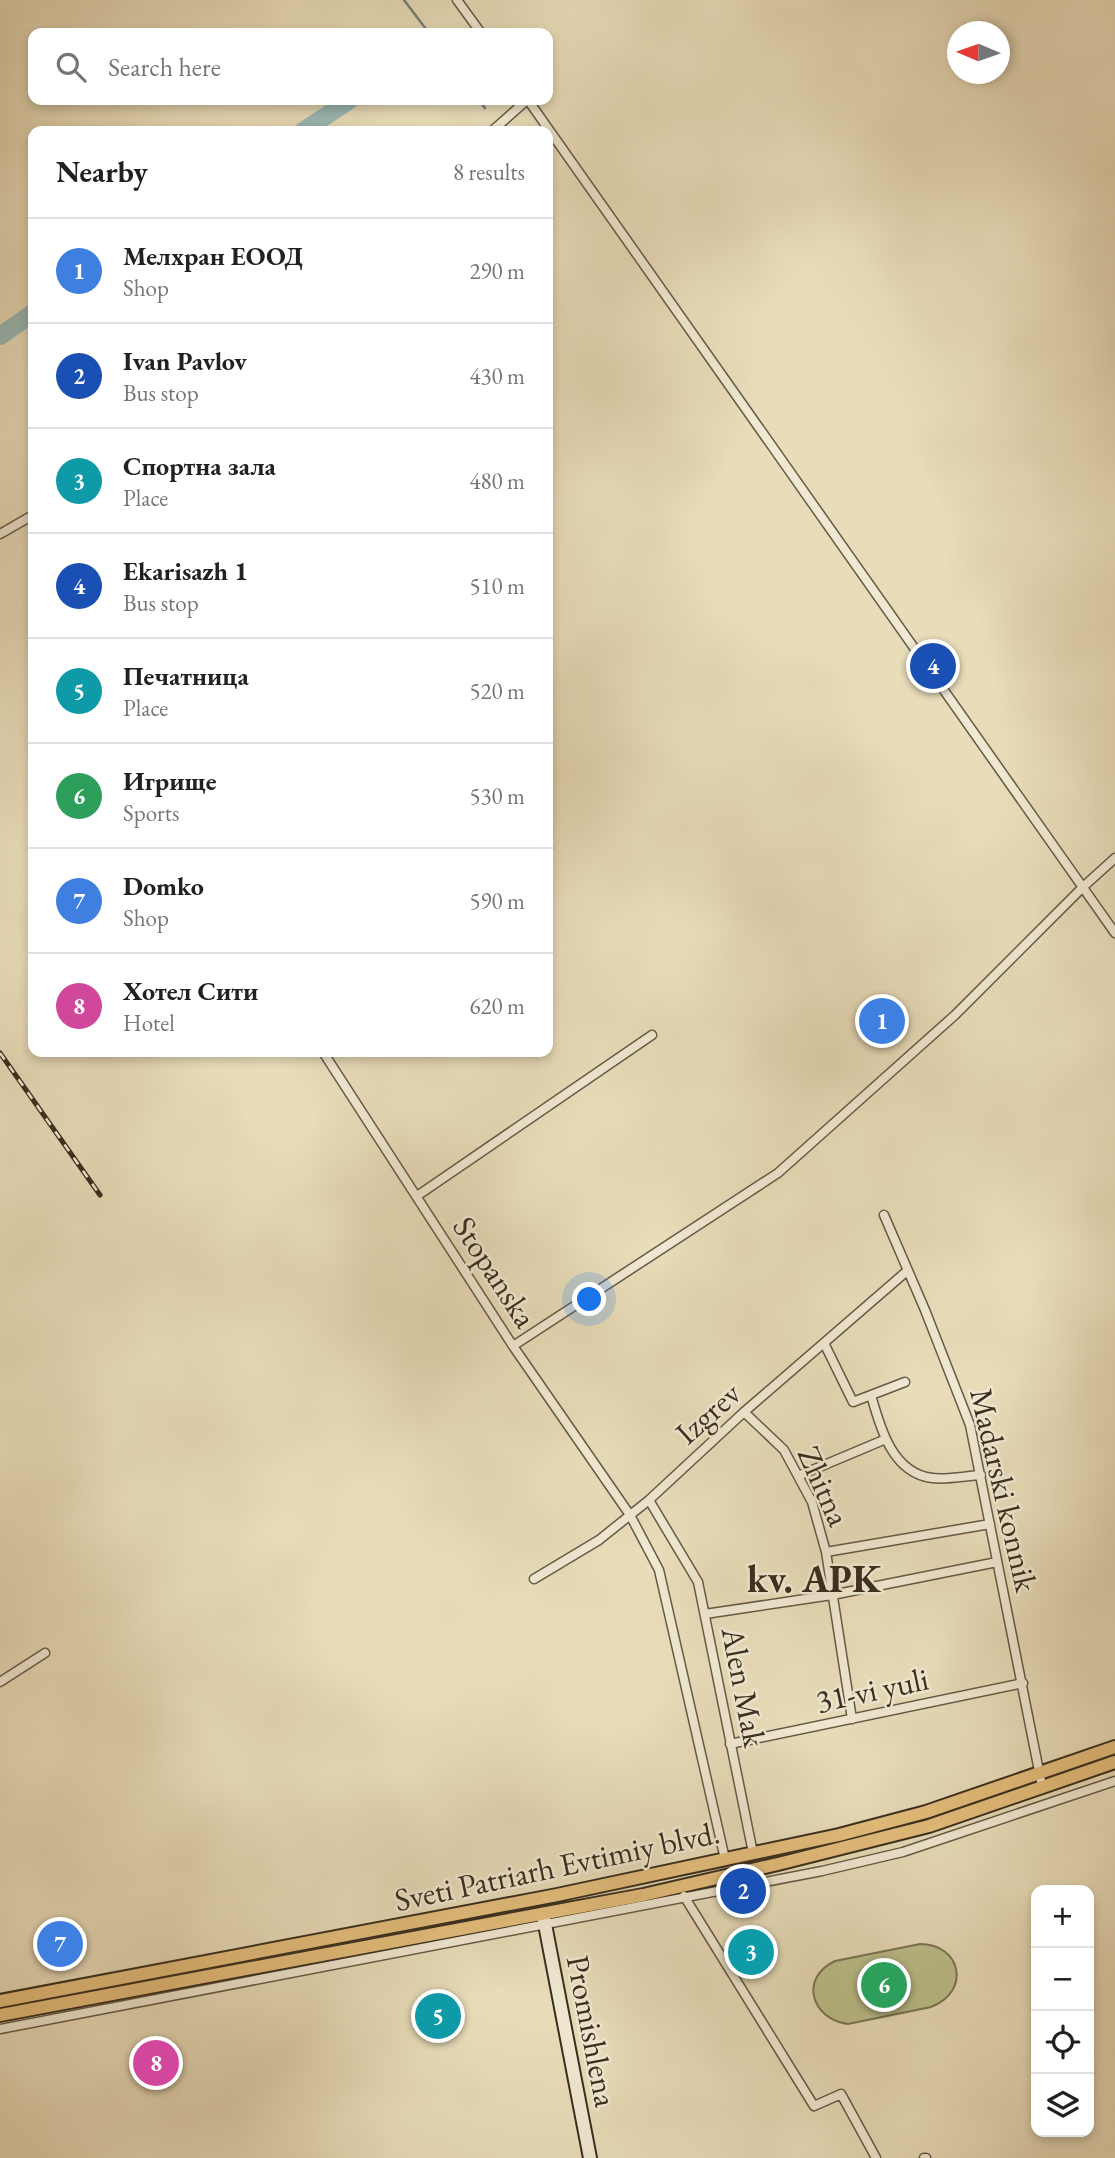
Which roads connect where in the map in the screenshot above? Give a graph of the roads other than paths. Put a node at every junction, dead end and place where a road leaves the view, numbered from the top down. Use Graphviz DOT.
graph roads {
  1 [pos="457,0"];
  2 [pos="477,28"];
  3 [pos="522,105"];
  4 [pos="532,105"];
  5 [pos="498,126"];
  6 [pos="546,126"];
  7 [pos="553,135"];
  8 [pos="28,517"];
  9 [pos="0,534"];
  10 [pos="1115,858"];
  11 [pos="1083,887"];
  12 [pos="1115,933"];
  13 [pos="652,1035"];
  14 [pos="326,1057"];
  15 [pos="417,1196"];
  16 [pos="884,1215"];
  17 [pos="907,1271"];
  18 [pos="824,1343"];
  19 [pos="513,1346"];
  20 [pos="905,1382"];
  21 [pos="871,1395"];
  22 [pos="744,1412"];
  23 [pos="886,1439"];
  24 [pos="981,1475"];
  25 [pos="798,1476"];
  26 [pos="649,1500"];
  27 [pos="630,1515"];
  28 [pos="990,1524"];
  29 [pos="827,1552"];
  30 [pos="997,1562"];
  31 [pos="534,1579"];
  32 [pos="832,1595"];
  33 [pos="705,1614"];
  34 [pos="46,1653"];
  35 [pos="0,1682"];
  36 [pos="1023,1684"];
  37 [pos="852,1719"];
  38 [pos="730,1744"];
  39 [pos="1115,1746"];
  40 [pos="1115,1762"];
  41 [pos="1040,1772"];
  42 [pos="1115,1781"];
  43 [pos="1042,1786"];
  44 [pos="753,1853"];
  45 [pos="725,1859"];
  46 [pos="673,1887"];
  47 [pos="570,1893"];
  48 [pos="687,1898"];
  49 [pos="518,1903"];
  50 [pos="544,1919"];
  51 [pos="0,2001"];
  52 [pos="0,2015"];
  53 [pos="0,2029"];
  54 [pos="590,2158"];
  55 [pos="876,2158"];
  1 -- 2 [label="street"];
  3 -- 5 [label="street"];
  4 -- 6 [label="street"];
  7 -- 11 [label="street"];
  8 -- 9 [label="street"];
  10 -- 11 [label="street"];
  11 -- 12 [label="street"];
  11 -- 19 [label="street"];
  13 -- 15 [label="street"];
  14 -- 15 [label="street, Stopanska"];
  15 -- 19 [label="street, Stopanska"];
  16 -- 17 [label="street, Madarski konnik"];
  17 -- 18 [label="street, Izgrev"];
  17 -- 24 [label="street, Madarski konnik"];
  18 -- 21 [label="street"];
  18 -- 22 [label="street, Izgrev"];
  19 -- 27 [label="street, Stopanska"];
  20 -- 21 [label="street"];
  21 -- 23 [label="street"];
  22 -- 25 [label="street, Zhitna"];
  22 -- 26 [label="street, Izgrev"];
  23 -- 24 [label="street"];
  23 -- 25 [label="street"];
  24 -- 28 [label="street, Madarski konnik"];
  25 -- 29 [label="street, Zhitna"];
  26 -- 27 [label="street, Izgrev"];
  26 -- 33 [label="street, Alen Mak"];
  27 -- 31 [label="street, Izgrev"];
  27 -- 45 [label="street, Stopanska"];
  28 -- 29 [label="street"];
  28 -- 30 [label="street, Madarski konnik"];
  29 -- 32 [label="street, Zhitna"];
  30 -- 32 [label="street"];
  30 -- 36 [label="street, Madarski konnik"];
  32 -- 33 [label="street"];
  32 -- 37 [label="street, Zhitna"];
  33 -- 38 [label="street, Alen Mak"];
  34 -- 35 [label="street"];
  36 -- 37 [label="street, 31-vi yuli"];
  36 -- 41 [label="street, Madarski konnik"];
  37 -- 38 [label="street, 31-vi yuli"];
  38 -- 44 [label="street, Alen Mak"];
  39 -- 41 [label="main road, Sveti Patriarh Evtimiy blvd."];
  40 -- 43 [label="main road, Sveti Patriarh Evtimiy blvd."];
  41 -- 43 [label="street, Madarski konnik"];
  41 -- 44 [label="main road, Sveti Patriarh Evtimiy blvd."];
  42 -- 48 [label="street"];
  43 -- 46 [label="main road, Sveti Patriarh Evtimiy blvd."];
  44 -- 45 [label="main road, Sveti Patriarh Evtimiy blvd."];
  45 -- 47 [label="main road, Sveti Patriarh Evtimiy blvd."];
  46 -- 48 [label="street"];
  46 -- 50 [label="main road, Sveti Patriarh Evtimiy blvd."];
  47 -- 49 [label="main road, Sveti Patriarh Evtimiy blvd."];
  47 -- 50 [label="main road"];
  48 -- 50 [label="street"];
  48 -- 55 [label="street"];
  49 -- 50 [label="main road"];
  49 -- 51 [label="main road, Sveti Patriarh Evtimiy blvd."];
  50 -- 52 [label="main road, Sveti Patriarh Evtimiy blvd."];
  50 -- 53 [label="street"];
  50 -- 54 [label="main road, Promishlena"];
}
